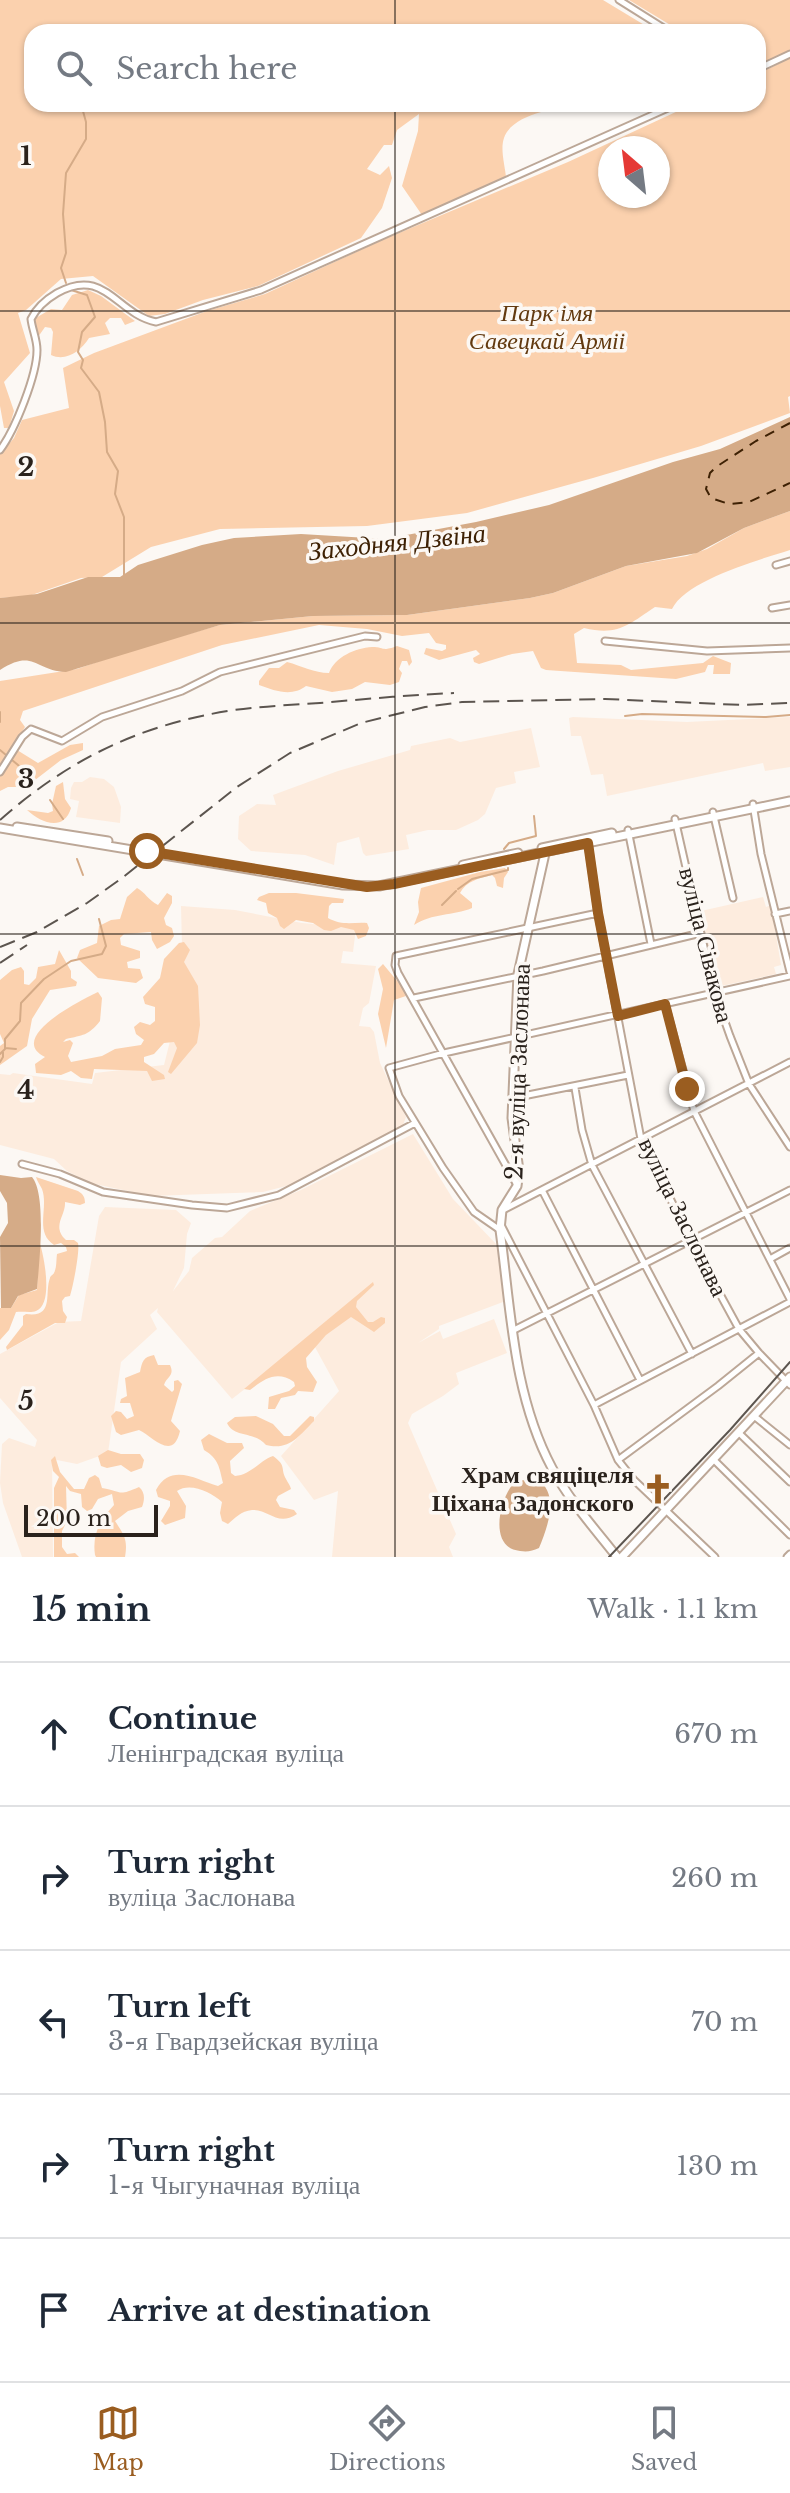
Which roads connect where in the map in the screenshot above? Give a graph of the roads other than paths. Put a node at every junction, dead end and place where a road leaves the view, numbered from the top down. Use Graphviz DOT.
graph roads {
  1 [pos="619,0"];
  2 [pos="657,24"];
  3 [pos="790,54"];
  4 [pos="766,65"];
  5 [pos="659,112"];
  6 [pos="0,450"];
  7 [pos="790,561"];
  8 [pos="776,565"];
  9 [pos="790,605"];
  10 [pos="772,608"];
  11 [pos="377,637"];
  12 [pos="605,641"];
  13 [pos="790,648"];
  14 [pos="0,772"];
  15 [pos="790,798"];
  16 [pos="753,806"];
  17 [pos="714,814"];
  18 [pos="676,822"];
  19 [pos="0,826"];
  20 [pos="628,832"];
  21 [pos="588,841"];
  22 [pos="546,849"];
  23 [pos="733,898"];
  24 [pos="790,911"];
  25 [pos="598,913"];
  26 [pos="775,914"];
  27 [pos="528,929"];
  28 [pos="701,933"];
  29 [pos="651,944"];
  30 [pos="606,955"];
  31 [pos="518,974"];
  32 [pos="790,974"];
  33 [pos="714,991"];
  34 [pos="414,998"];
  35 [pos="665,1004"];
  36 [pos="618,1016"];
  37 [pos="515,1038"];
  38 [pos="444,1053"];
  39 [pos="790,1062"];
  40 [pos="628,1075"];
  41 [pos="749,1084"];
  42 [pos="575,1088"];
  43 [pos="512,1099"];
  44 [pos="694,1111"];
  45 [pos="415,1123"];
  46 [pos="641,1139"];
  47 [pos="790,1147"];
  48 [pos="22,1164"];
  49 [pos="592,1165"];
  50 [pos="517,1186"];
  51 [pos="542,1190"];
  52 [pos="790,1190"];
  53 [pos="502,1210"];
  54 [pos="745,1214"];
  55 [pos="500,1226"];
  56 [pos="691,1241"];
  57 [pos="790,1248"];
  58 [pos="770,1259"];
  59 [pos="643,1265"];
  60 [pos="592,1290"];
  61 [pos="790,1301"];
  62 [pos="546,1314"];
  63 [pos="739,1329"];
  64 [pos="512,1331"];
  65 [pos="759,1353"];
  66 [pos="692,1354"];
  67 [pos="640,1380"];
  68 [pos="789,1381"];
  69 [pos="594,1405"];
  70 [pos="754,1416"];
  71 [pos="739,1433"];
  72 [pos="790,1445"];
  73 [pos="618,1460"];
  74 [pos="714,1460"];
  75 [pos="790,1482"];
  76 [pos="666,1510"];
  77 [pos="790,1535"];
  78 [pos="620,1557"];
  79 [pos="715,1557"];
  1 -- 2 [label="street"];
  3 -- 4 [label="street"];
  5 -- 6 [label="street"];
  7 -- 8 [label="street"];
  9 -- 10 [label="street"];
  11 -- 14 [label="street"];
  12 -- 13 [label="street"];
  15 -- 16 [label="main road"];
  16 -- 17 [label="main road"];
  16 -- 26 [label="street"];
  17 -- 18 [label="main road"];
  17 -- 23 [label="street"];
  18 -- 20 [label="main road"];
  18 -- 28 [label="street, вуліца Сівакова"];
  19 -- 22 [label="main road"];
  20 -- 21 [label="main road"];
  20 -- 29 [label="street"];
  21 -- 22 [label="main road"];
  21 -- 25 [label="street, вуліца Заслонава"];
  22 -- 27 [label="main road, 2-я вуліца Заслонава"];
  24 -- 26 [label="street"];
  25 -- 27 [label="street"];
  25 -- 30 [label="street, вуліца Заслонава"];
  26 -- 32 [label="street"];
  27 -- 31 [label="main road, 2-я вуліца Заслонава"];
  27 -- 34 [label="street"];
  28 -- 29 [label="street"];
  28 -- 33 [label="street, вуліца Сівакова"];
  29 -- 30 [label="street"];
  30 -- 31 [label="street"];
  30 -- 36 [label="street, вуліца Заслонава"];
  31 -- 34 [label="street"];
  31 -- 37 [label="main road, 2-я вуліца Заслонава"];
  32 -- 33 [label="street"];
  33 -- 35 [label="street"];
  33 -- 41 [label="street, вуліца Сівакова"];
  34 -- 38 [label="street"];
  35 -- 36 [label="street"];
  35 -- 44 [label="street"];
  36 -- 37 [label="street"];
  36 -- 40 [label="street, вуліца Заслонава"];
  37 -- 38 [label="street"];
  37 -- 43 [label="main road, 2-я вуліца Заслонава"];
  38 -- 45 [label="street"];
  38 -- 50 [label="street"];
  39 -- 41 [label="street"];
  40 -- 42 [label="street"];
  40 -- 46 [label="street, вуліца Заслонава"];
  41 -- 44 [label="street"];
  41 -- 47 [label="street, вуліца Сівакова"];
  42 -- 43 [label="street"];
  42 -- 49 [label="street"];
  43 -- 50 [label="main road, 2-я вуліца Заслонава"];
  44 -- 46 [label="street"];
  44 -- 54 [label="street"];
  45 -- 48 [label="street"];
  45 -- 55 [label="street"];
  46 -- 49 [label="street"];
  46 -- 56 [label="street, вуліца Заслонава"];
  49 -- 51 [label="street"];
  49 -- 59 [label="street"];
  50 -- 53 [label="main road, 2-я вуліца Заслонава"];
  51 -- 53 [label="street"];
  51 -- 60 [label="street"];
  52 -- 54 [label="street"];
  53 -- 55 [label="main road, 2-я вуліца Заслонава"];
  54 -- 56 [label="street"];
  54 -- 58 [label="street"];
  55 -- 62 [label="street"];
  55 -- 64 [label="main road, 2-я вуліца Заслонава"];
  56 -- 59 [label="street"];
  56 -- 63 [label="street, вуліца Заслонава"];
  57 -- 58 [label="street"];
  58 -- 61 [label="street"];
  59 -- 60 [label="street"];
  59 -- 66 [label="street"];
  60 -- 62 [label="street"];
  60 -- 67 [label="street"];
  61 -- 63 [label="street"];
  62 -- 64 [label="street"];
  62 -- 69 [label="street"];
  63 -- 65 [label="street, вуліца Заслонава"];
  63 -- 66 [label="street"];
  64 -- 78 [label="main road, 2-я вуліца Заслонава"];
  65 -- 68 [label="street, вуліца Заслонава"];
  65 -- 73 [label="street"];
  66 -- 67 [label="street"];
  67 -- 69 [label="street"];
  68 -- 70 [label="main road"];
  69 -- 73 [label="street"];
  70 -- 71 [label="main road"];
  70 -- 72 [label="street"];
  71 -- 74 [label="main road"];
  71 -- 75 [label="street"];
  73 -- 76 [label="street"];
  74 -- 76 [label="main road"];
  74 -- 77 [label="street"];
  76 -- 78 [label="main road"];
  76 -- 79 [label="street"];
}
